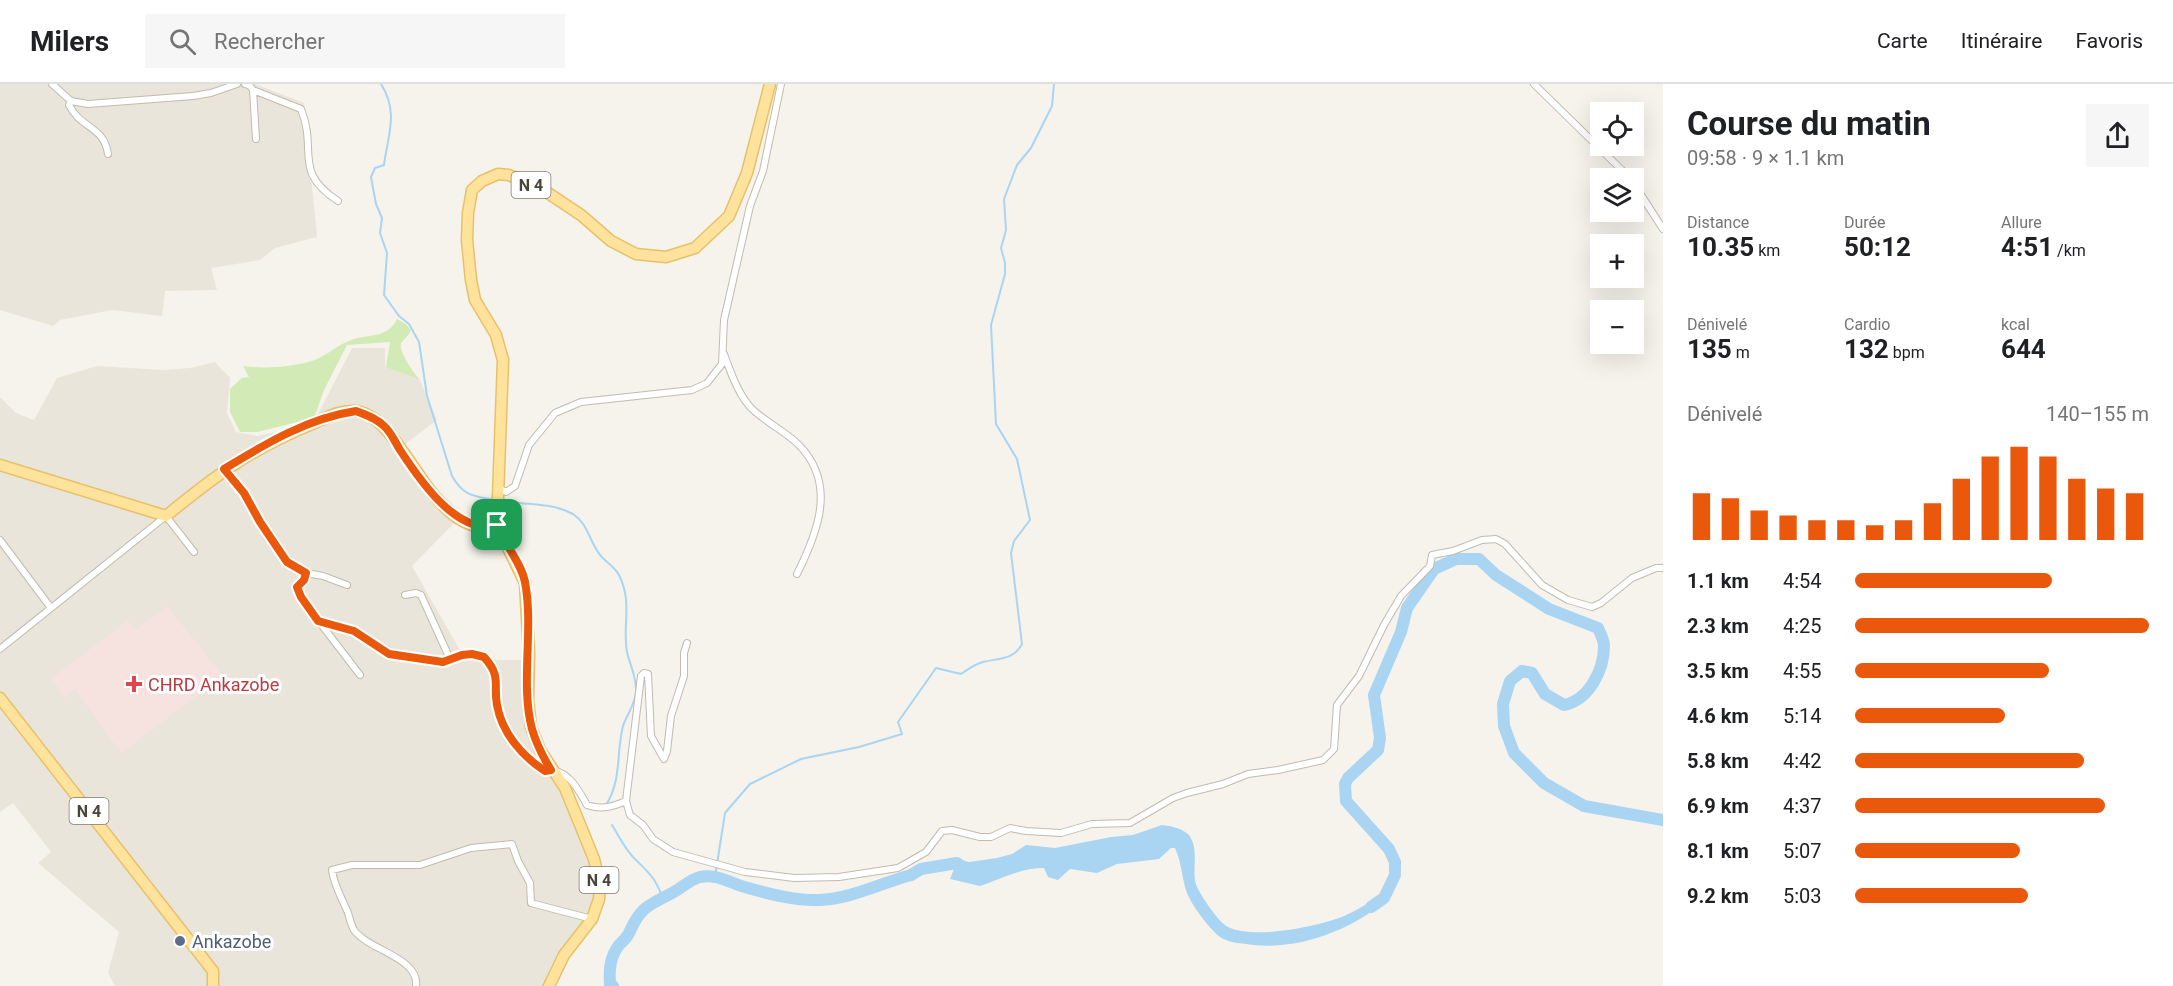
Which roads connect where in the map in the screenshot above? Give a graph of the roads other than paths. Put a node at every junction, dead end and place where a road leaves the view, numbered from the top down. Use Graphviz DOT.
graph roads {
  1 [pos="52,84"];
  2 [pos="237,84"];
  3 [pos="770,84"];
  4 [pos="781,84"];
  5 [pos="1534,84"];
  6 [pos="250,86"];
  7 [pos="71,100"];
  8 [pos="256,139"];
  9 [pos="108,153"];
  10 [pos="1620,168"];
  11 [pos="1644,200"];
  12 [pos="338,201"];
  13 [pos="1663,229"];
  14 [pos="722,351"];
  15 [pos="0,465"];
  16 [pos="224,469"];
  17 [pos="499,497"];
  18 [pos="165,516"];
  19 [pos="497,525"];
  20 [pos="0,540"];
  21 [pos="194,552"];
  22 [pos="1663,568"];
  23 [pos="306,573"];
  24 [pos="797,574"];
  25 [pos="347,585"];
  26 [pos="405,595"];
  27 [pos="51,608"];
  28 [pos="318,621"];
  29 [pos="687,643"];
  30 [pos="0,649"];
  31 [pos="450,659"];
  32 [pos="360,675"];
  33 [pos="0,698"];
  34 [pos="551,770"];
  35 [pos="626,801"];
  36 [pos="592,919"];
  37 [pos="213,986"];
  38 [pos="416,986"];
  39 [pos="549,986"];
  1 -- 7 [label="street"];
  2 -- 7 [label="street"];
  3 -- 17 [label="main road, N 4"];
  4 -- 14 [label="street"];
  5 -- 10 [label="street"];
  6 -- 8 [label="street"];
  6 -- 12 [label="street"];
  7 -- 9 [label="street"];
  11 -- 13 [label="street"];
  14 -- 17 [label="street"];
  14 -- 24 [label="street"];
  15 -- 18 [label="main road"];
  16 -- 18 [label="main road"];
  16 -- 19 [label="main road"];
  16 -- 23 [label="street"];
  17 -- 19 [label="main road, N 4"];
  18 -- 21 [label="street"];
  18 -- 27 [label="street"];
  19 -- 34 [label="main road, N 4"];
  20 -- 27 [label="street"];
  22 -- 35 [label="street"];
  23 -- 25 [label="street"];
  23 -- 28 [label="street"];
  26 -- 31 [label="street"];
  27 -- 30 [label="street"];
  28 -- 31 [label="street"];
  28 -- 32 [label="street"];
  29 -- 35 [label="street"];
  31 -- 34 [label="street"];
  33 -- 37 [label="main road, N 4"];
  34 -- 35 [label="street"];
  34 -- 36 [label="main road, N 4"];
  36 -- 38 [label="street"];
  36 -- 39 [label="main road, N 4"];
}
